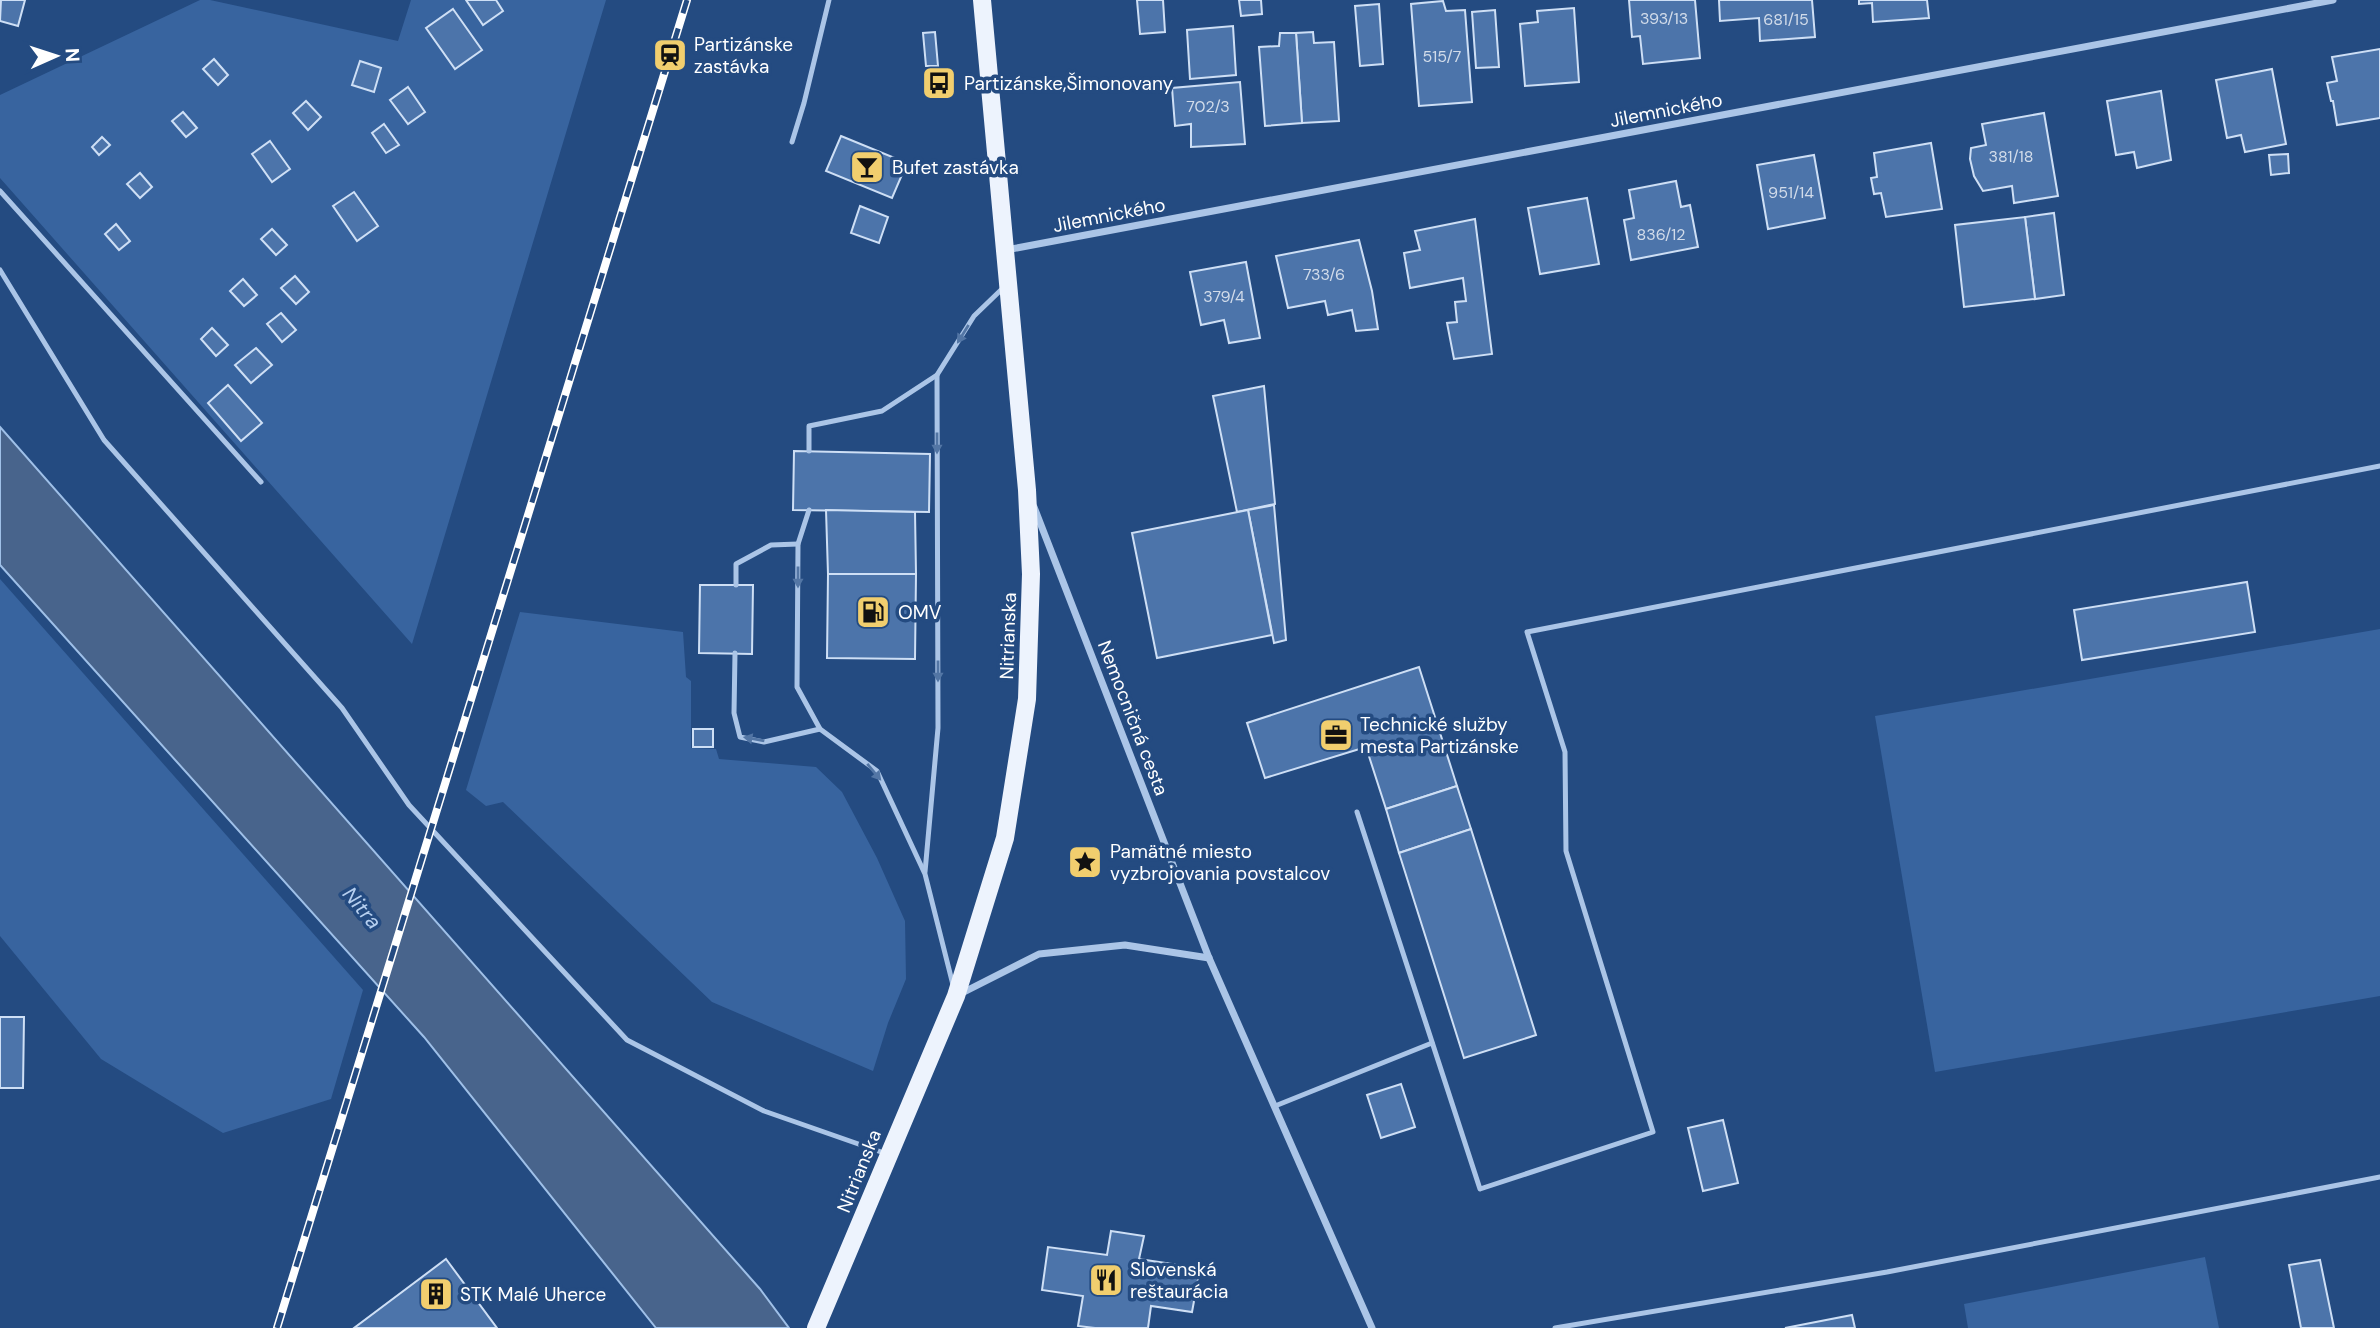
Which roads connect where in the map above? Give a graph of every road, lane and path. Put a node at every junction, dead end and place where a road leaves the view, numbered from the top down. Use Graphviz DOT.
graph roads {
  1 [pos="829,0"];
  2 [pos="982,0"];
  3 [pos="2333,0"];
  4 [pos="792,142"];
  5 [pos="0,191"];
  6 [pos="1005,250"];
  7 [pos="0,270"];
  8 [pos="1008,284"];
  9 [pos="937,375"];
  10 [pos="809,451"];
  11 [pos="2380,466"];
  12 [pos="261,482"];
  13 [pos="1027,490"];
  14 [pos="809,510"];
  15 [pos="798,544"];
  16 [pos="736,585"];
  17 [pos="735,653"];
  18 [pos="820,729"];
  19 [pos="1357,812"];
  20 [pos="925,874"];
  21 [pos="1209,958"];
  22 [pos="956,996"];
  23 [pos="1432,1043"];
  24 [pos="1275,1106"];
  25 [pos="888,1154"];
  26 [pos="2380,1177"];
  27 [pos="816,1328"];
  28 [pos="1372,1328"];
  29 [pos="1555,1328"];
  1 -- 4 [label="lane"];
  2 -- 6 [label="main road, Nitrianska"];
  3 -- 6 [label="street, Jilemnického"];
  5 -- 12 [label="lane"];
  6 -- 8 [label="main road, Nitrianska"];
  7 -- 25 [label="lane"];
  8 -- 9 [label="lane, one-way"];
  8 -- 13 [label="main road, Nitrianska"];
  9 -- 10 [label="lane"];
  9 -- 20 [label="lane, one-way"];
  11 -- 23 [label="lane"];
  13 -- 21 [label="street, Nemocničná cesta"];
  13 -- 22 [label="main road, Nitrianska"];
  14 -- 15 [label="lane"];
  15 -- 16 [label="lane"];
  15 -- 18 [label="lane, one-way"];
  18 -- 17 [label="lane, one-way"];
  18 -- 20 [label="lane, one-way"];
  19 -- 23 [label="lane"];
  20 -- 22 [label="lane"];
  21 -- 22 [label="street"];
  21 -- 24 [label="street, Nemocničná cesta"];
  22 -- 25 [label="main road, Nitrianska"];
  23 -- 24 [label="lane"];
  24 -- 28 [label="street, Nemocničná cesta"];
  25 -- 27 [label="main road, Nitrianska"];
  26 -- 29 [label="lane"];
}
